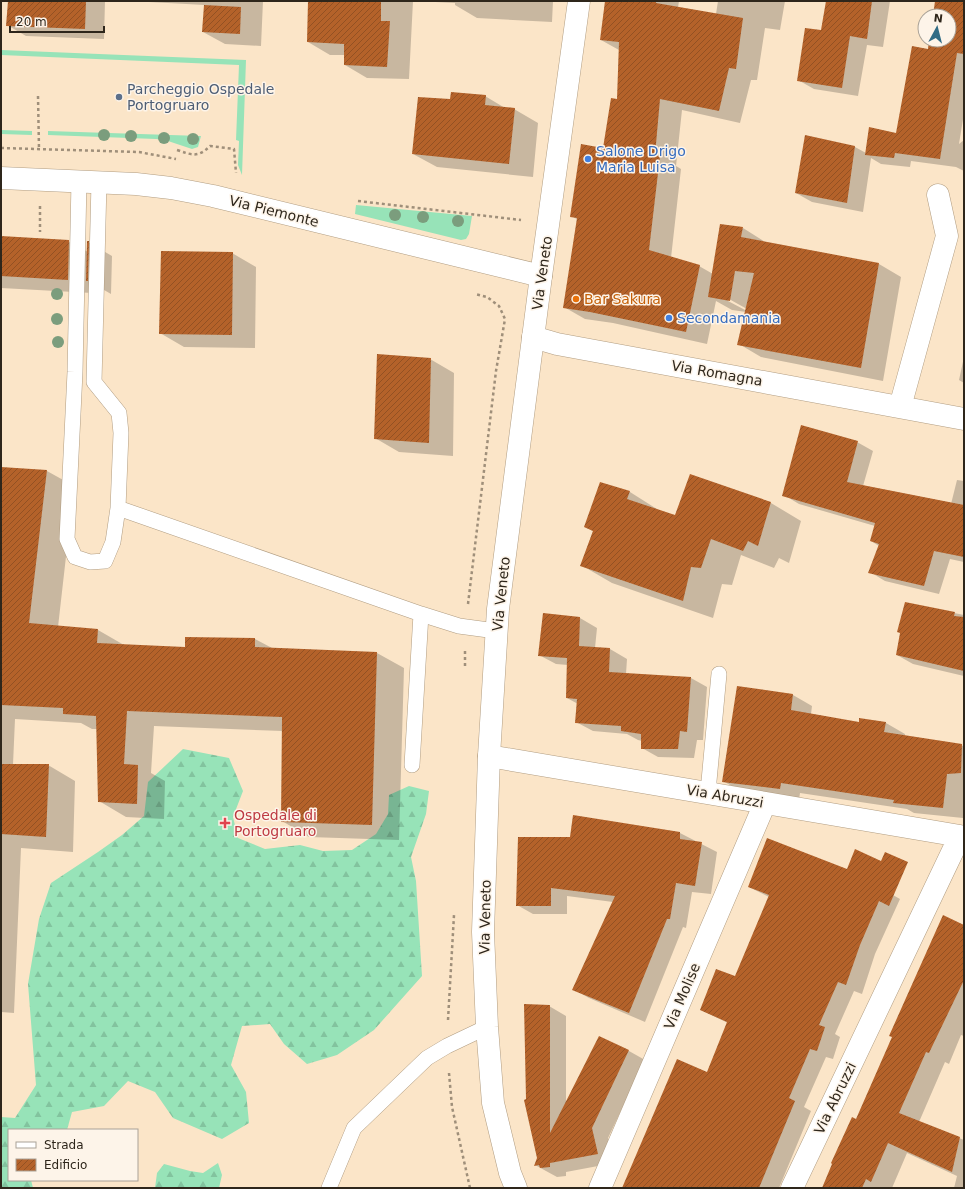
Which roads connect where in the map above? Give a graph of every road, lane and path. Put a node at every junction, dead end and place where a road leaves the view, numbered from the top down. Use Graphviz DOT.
graph roads {
  1 [pos="579,1"];
  2 [pos="38,96"];
  3 [pos="39,140"];
  4 [pos="1,148"];
  5 [pos="177,150"];
  6 [pos="176,159"];
  7 [pos="238,177"];
  8 [pos="1,178"];
  9 [pos="89,181"];
  10 [pos="938,194"];
  11 [pos="357,201"];
  12 [pos="549,224"];
  13 [pos="541,276"];
  14 [pos="475,294"];
  15 [pos="533,337"];
  16 [pos="900,407"];
  17 [pos="964,419"];
  18 [pos="118,508"];
  19 [pos="468,606"];
  20 [pos="421,614"];
  21 [pos="496,631"];
  22 [pos="719,674"];
  23 [pos="489,756"];
  24 [pos="412,765"];
  25 [pos="709,793"];
  26 [pos="765,803"];
  27 [pos="962,831"];
  28 [pos="487,1028"];
  29 [pos="329,1188"];
  30 [pos="516,1188"];
  31 [pos="600,1188"];
  32 [pos="792,1188"];
  1 -- 12 [label="street, Via Veneto"];
  2 -- 3 [label="path"];
  4 -- 6 [label="path"];
  5 -- 7 [label="path"];
  8 -- 9 [label="street, Via Piemonte"];
  9 -- 13 [label="street, Via Piemonte"];
  9 -- 18 [label="lane"];
  9 -- 18 [label="lane"];
  10 -- 16 [label="street"];
  11 -- 12 [label="path"];
  12 -- 13 [label="street, Via Veneto"];
  13 -- 15 [label="street, Via Veneto"];
  14 -- 19 [label="path"];
  15 -- 16 [label="street, Via Romagna"];
  15 -- 21 [label="street, Via Veneto"];
  16 -- 17 [label="street, Via Romagna"];
  18 -- 20 [label="lane"];
  20 -- 21 [label="lane"];
  20 -- 24 [label="lane"];
  21 -- 23 [label="street, Via Veneto"];
  22 -- 25 [label="lane"];
  23 -- 25 [label="street, Via Abruzzi"];
  23 -- 28 [label="street, Via Veneto"];
  25 -- 26 [label="street, Via Abruzzi"];
  26 -- 27 [label="street, Via Abruzzi"];
  26 -- 31 [label="street, Via Molise"];
  27 -- 32 [label="street, Via Abruzzi"];
  28 -- 29 [label="lane"];
  28 -- 30 [label="street, Via Veneto"];
}
